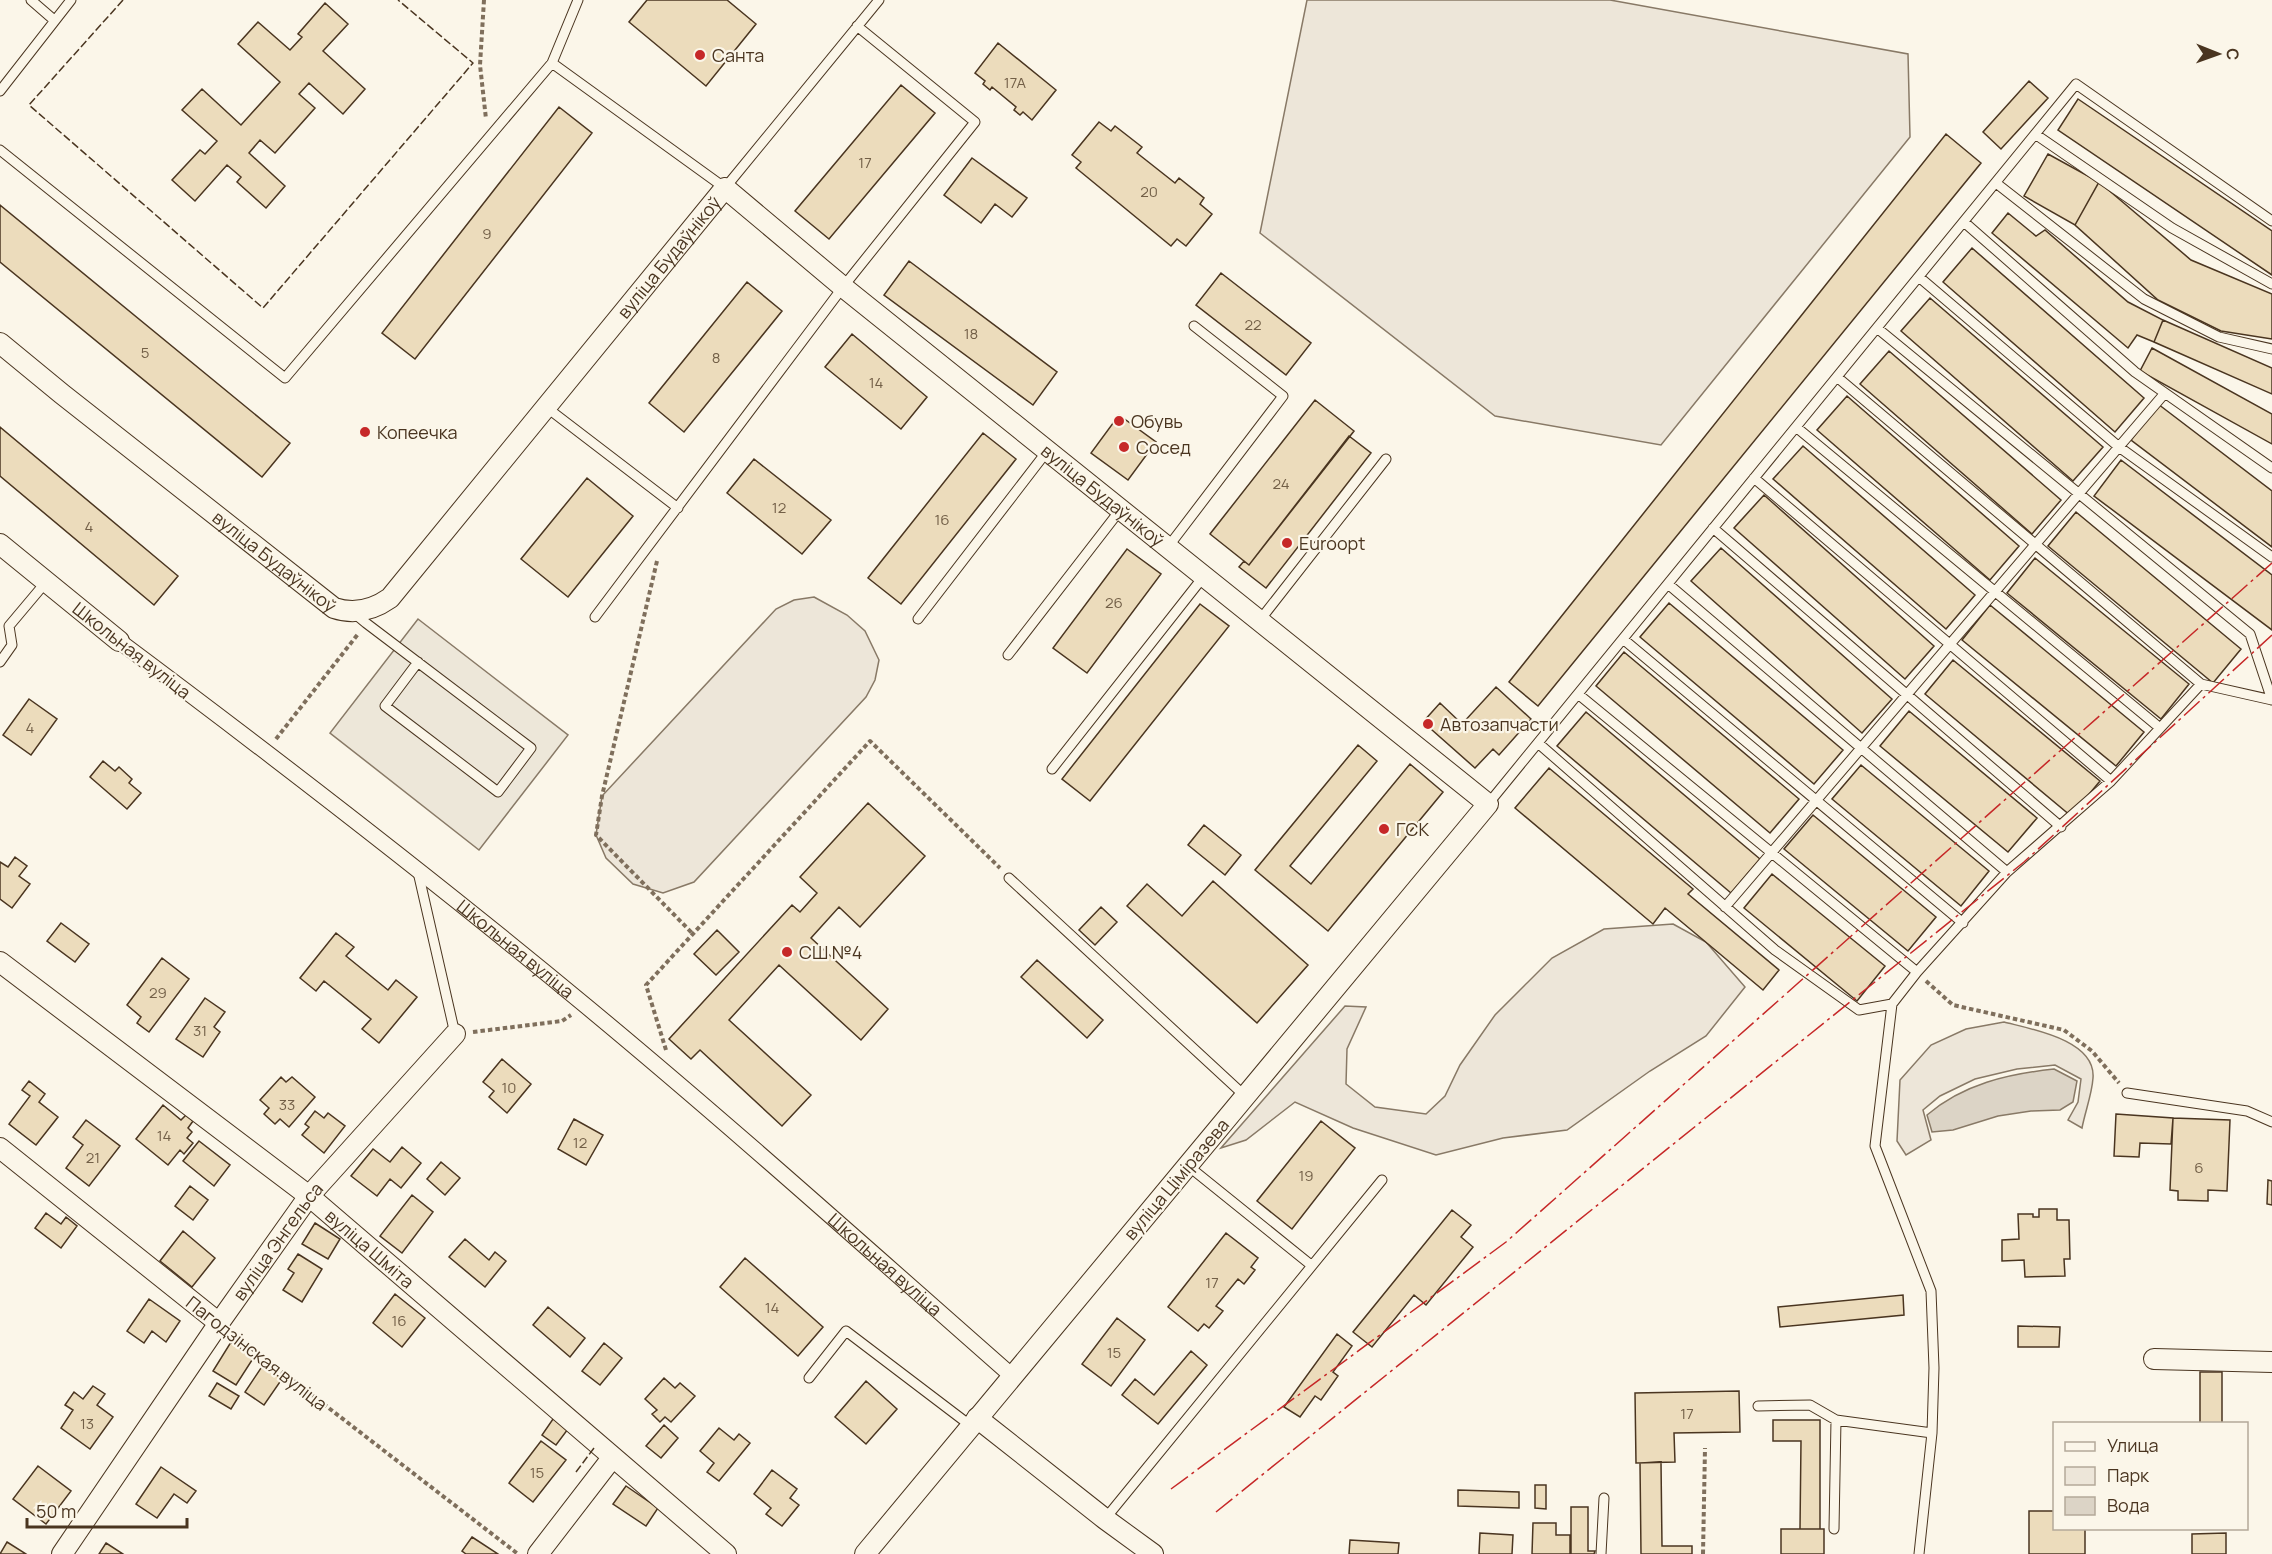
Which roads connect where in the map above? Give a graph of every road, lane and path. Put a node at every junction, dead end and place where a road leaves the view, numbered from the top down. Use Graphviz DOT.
graph roads {
  1 [pos="31,0"];
  2 [pos="71,0"];
  3 [pos="484,0"];
  4 [pos="578,0"];
  5 [pos="879,0"];
  6 [pos="54,20"];
  7 [pos="857,26"];
  8 [pos="552,63"];
  9 [pos="0,92"];
  10 [pos="2035,134"];
  11 [pos="488,138"];
  12 [pos="0,150"];
  13 [pos="1995,183"];
  14 [pos="724,188"];
  15 [pos="2272,221"];
  16 [pos="1964,222"];
  17 [pos="1919,277"];
  18 [pos="2272,284"];
  19 [pos="843,287"];
  20 [pos="1194,326"];
  21 [pos="1877,328"];
  22 [pos="0,343"];
  23 [pos="2272,349"];
  24 [pos="1837,377"];
  25 [pos="2164,393"];
  26 [pos="546,407"];
  27 [pos="1796,427"];
  28 [pos="2119,447"];
  29 [pos="1048,450"];
  30 [pos="1386,459"];
  31 [pos="2272,468"];
  32 [pos="1754,478"];
  33 [pos="2079,494"];
  34 [pos="678,508"];
  35 [pos="1121,509"];
  36 [pos="1713,528"];
  37 [pos="0,544"];
  38 [pos="2035,545"];
  39 [pos="1168,547"];
  40 [pos="2272,556"];
  41 [pos="657,559"];
  42 [pos="1204,576"];
  43 [pos="46,582"];
  44 [pos="1668,584"];
  45 [pos="1995,591"];
  46 [pos="359,617"];
  47 [pos="595,617"];
  48 [pos="918,619"];
  49 [pos="1260,620"];
  50 [pos="1623,639"];
  51 [pos="119,640"];
  52 [pos="1950,644"];
  53 [pos="1008,656"];
  54 [pos="0,662"];
  55 [pos="418,662"];
  56 [pos="2201,684"];
  57 [pos="1578,694"];
  58 [pos="1907,695"];
  59 [pos="2272,700"];
  60 [pos="2160,728"];
  61 [pos="1538,743"];
  62 [pos="1861,748"];
  63 [pos="267,752"];
  64 [pos="1052,769"];
  65 [pos="2111,781"];
  66 [pos="1816,801"];
  67 [pos="1488,804"];
  68 [pos="2061,827"];
  69 [pos="1772,853"];
  70 [pos="418,872"];
  71 [pos="2007,872"];
  72 [pos="1009,878"];
  73 [pos="1725,907"];
  74 [pos="1963,923"];
  75 [pos="693,934"];
  76 [pos="0,963"];
  77 [pos="1917,972"];
  78 [pos="1892,1004"];
  79 [pos="586,1006"];
  80 [pos="455,1034"];
  81 [pos="664,1072"];
  82 [pos="2127,1093"];
  83 [pos="1245,1096"];
  84 [pos="2272,1122"];
  85 [pos="0,1148"];
  86 [pos="1187,1165"];
  87 [pos="1382,1180"];
  88 [pos="309,1196"];
  89 [pos="1311,1265"];
  90 [pos="219,1323"];
  91 [pos="2154,1359"];
  92 [pos="2272,1362"];
  93 [pos="1012,1376"];
  94 [pos="809,1378"];
  95 [pos="1758,1406"];
  96 [pos="1836,1420"];
  97 [pos="974,1422"];
  98 [pos="1932,1433"];
  99 [pos="1705,1448"];
  100 [pos="612,1458"];
  101 [pos="1604,1498"];
  102 [pos="1105,1519"];
  103 [pos="1834,1530"];
  104 [pos="62,1554"];
  105 [pos="518,1554"];
  106 [pos="538,1554"];
  107 [pos="726,1554"];
  108 [pos="865,1554"];
  109 [pos="1153,1554"];
  110 [pos="1601,1554"];
  111 [pos="1703,1554"];
  112 [pos="1919,1554"];
  1 -- 6 [label="lane"];
  2 -- 6 [label="lane"];
  3 -- 11 [label="path"];
  4 -- 8 [label="lane"];
  5 -- 7 [label="lane"];
  6 -- 9 [label="lane"];
  7 -- 14 [label="lane"];
  7 -- 19 [label="lane"];
  8 -- 11 [label="lane"];
  8 -- 14 [label="lane"];
  10 -- 13 [label="lane"];
  10 -- 15 [label="lane"];
  10 -- 18 [label="lane"];
  11 -- 12 [label="lane"];
  13 -- 16 [label="lane"];
  13 -- 23 [label="lane"];
  14 -- 19 [label="street, вуліца Будаўнікоў"];
  14 -- 26 [label="street, вуліца Будаўнікоў"];
  16 -- 17 [label="lane"];
  16 -- 25 [label="lane"];
  17 -- 21 [label="lane"];
  17 -- 28 [label="lane"];
  19 -- 29 [label="street, вуліца Будаўнікоў"];
  19 -- 34 [label="lane"];
  20 -- 39 [label="lane"];
  21 -- 24 [label="lane"];
  21 -- 33 [label="lane"];
  22 -- 46 [label="street, вуліца Будаўнікоў"];
  24 -- 27 [label="lane"];
  24 -- 38 [label="lane"];
  25 -- 28 [label="lane"];
  25 -- 31 [label="lane"];
  26 -- 34 [label="lane"];
  26 -- 46 [label="street, вуліца Будаўнікоў"];
  27 -- 32 [label="lane"];
  27 -- 45 [label="lane"];
  28 -- 33 [label="lane"];
  28 -- 40 [label="lane"];
  29 -- 35 [label="street, вуліца Будаўнікоў"];
  29 -- 48 [label="lane"];
  30 -- 49 [label="lane"];
  32 -- 36 [label="lane"];
  32 -- 52 [label="lane"];
  33 -- 38 [label="lane"];
  33 -- 59 [label="lane"];
  34 -- 47 [label="lane"];
  35 -- 39 [label="street, вуліца Будаўнікоў"];
  35 -- 53 [label="lane"];
  36 -- 44 [label="lane"];
  36 -- 58 [label="lane"];
  37 -- 43 [label="street, Школьная вуліца"];
  38 -- 45 [label="lane"];
  38 -- 56 [label="lane"];
  39 -- 42 [label="street, вуліца Будаўнікоў"];
  41 -- 75 [label="path"];
  42 -- 49 [label="street, вуліца Будаўнікоў"];
  42 -- 64 [label="lane"];
  43 -- 51 [label="street, Школьная вуліца"];
  43 -- 54 [label="lane"];
  44 -- 50 [label="lane"];
  44 -- 62 [label="lane"];
  45 -- 52 [label="lane"];
  45 -- 60 [label="lane"];
  46 -- 55 [label="lane"];
  46 -- 63 [label="path"];
  49 -- 67 [label="street, вуліца Будаўнікоў"];
  50 -- 57 [label="lane"];
  50 -- 66 [label="lane"];
  51 -- 63 [label="street, Школьная вуліца"];
  52 -- 58 [label="lane"];
  52 -- 65 [label="lane"];
  55 -- 55 [label="lane"];
  56 -- 59 [label="lane"];
  56 -- 60 [label="lane"];
  57 -- 61 [label="lane"];
  57 -- 69 [label="lane"];
  58 -- 62 [label="lane"];
  58 -- 68 [label="lane"];
  60 -- 65 [label="lane"];
  61 -- 67 [label="lane"];
  61 -- 73 [label="lane"];
  62 -- 66 [label="lane"];
  62 -- 71 [label="lane"];
  63 -- 70 [label="street, Школьная вуліца"];
  65 -- 68 [label="lane"];
  66 -- 69 [label="lane"];
  66 -- 74 [label="lane"];
  67 -- 83 [label="street, вуліца Ціміразева"];
  68 -- 71 [label="lane"];
  69 -- 73 [label="lane"];
  69 -- 77 [label="lane"];
  70 -- 79 [label="street, Школьная вуліца"];
  70 -- 80 [label="lane"];
  71 -- 74 [label="lane"];
  72 -- 75 [label="path"];
  72 -- 83 [label="lane"];
  73 -- 78 [label="lane"];
  74 -- 77 [label="lane"];
  75 -- 81 [label="path"];
  76 -- 88 [label="street, вуліца Шміта"];
  77 -- 78 [label="lane"];
  77 -- 82 [label="path"];
  78 -- 98 [label="lane"];
  79 -- 80 [label="path"];
  79 -- 81 [label="street, Школьная вуліца"];
  80 -- 88 [label="street, вуліца Энгельса"];
  81 -- 93 [label="street, Школьная вуліца"];
  82 -- 84 [label="lane"];
  83 -- 86 [label="street, вуліца Ціміразева"];
  85 -- 90 [label="street, Пагодзінская вуліца"];
  86 -- 89 [label="lane"];
  86 -- 93 [label="street, вуліца Ціміразева"];
  87 -- 89 [label="lane"];
  88 -- 90 [label="street, вуліца Энгельса"];
  88 -- 100 [label="street, вуліца Шміта"];
  89 -- 102 [label="lane"];
  90 -- 104 [label="street, вуліца Энгельса"];
  90 -- 105 [label="path, Пагодзінская вуліца"];
  91 -- 92 [label="street"];
  93 -- 97 [label="street, вуліца Ціміразева"];
  94 -- 97 [label="lane"];
  95 -- 96 [label="lane"];
  96 -- 98 [label="lane"];
  96 -- 103 [label="lane"];
  97 -- 102 [label="street"];
  97 -- 108 [label="street, вуліца Ціміразева"];
  98 -- 112 [label="lane"];
  99 -- 111 [label="path"];
  100 -- 106 [label="street"];
  100 -- 107 [label="street, вуліца Шміта"];
  101 -- 110 [label="lane"];
  102 -- 109 [label="street"];
}
